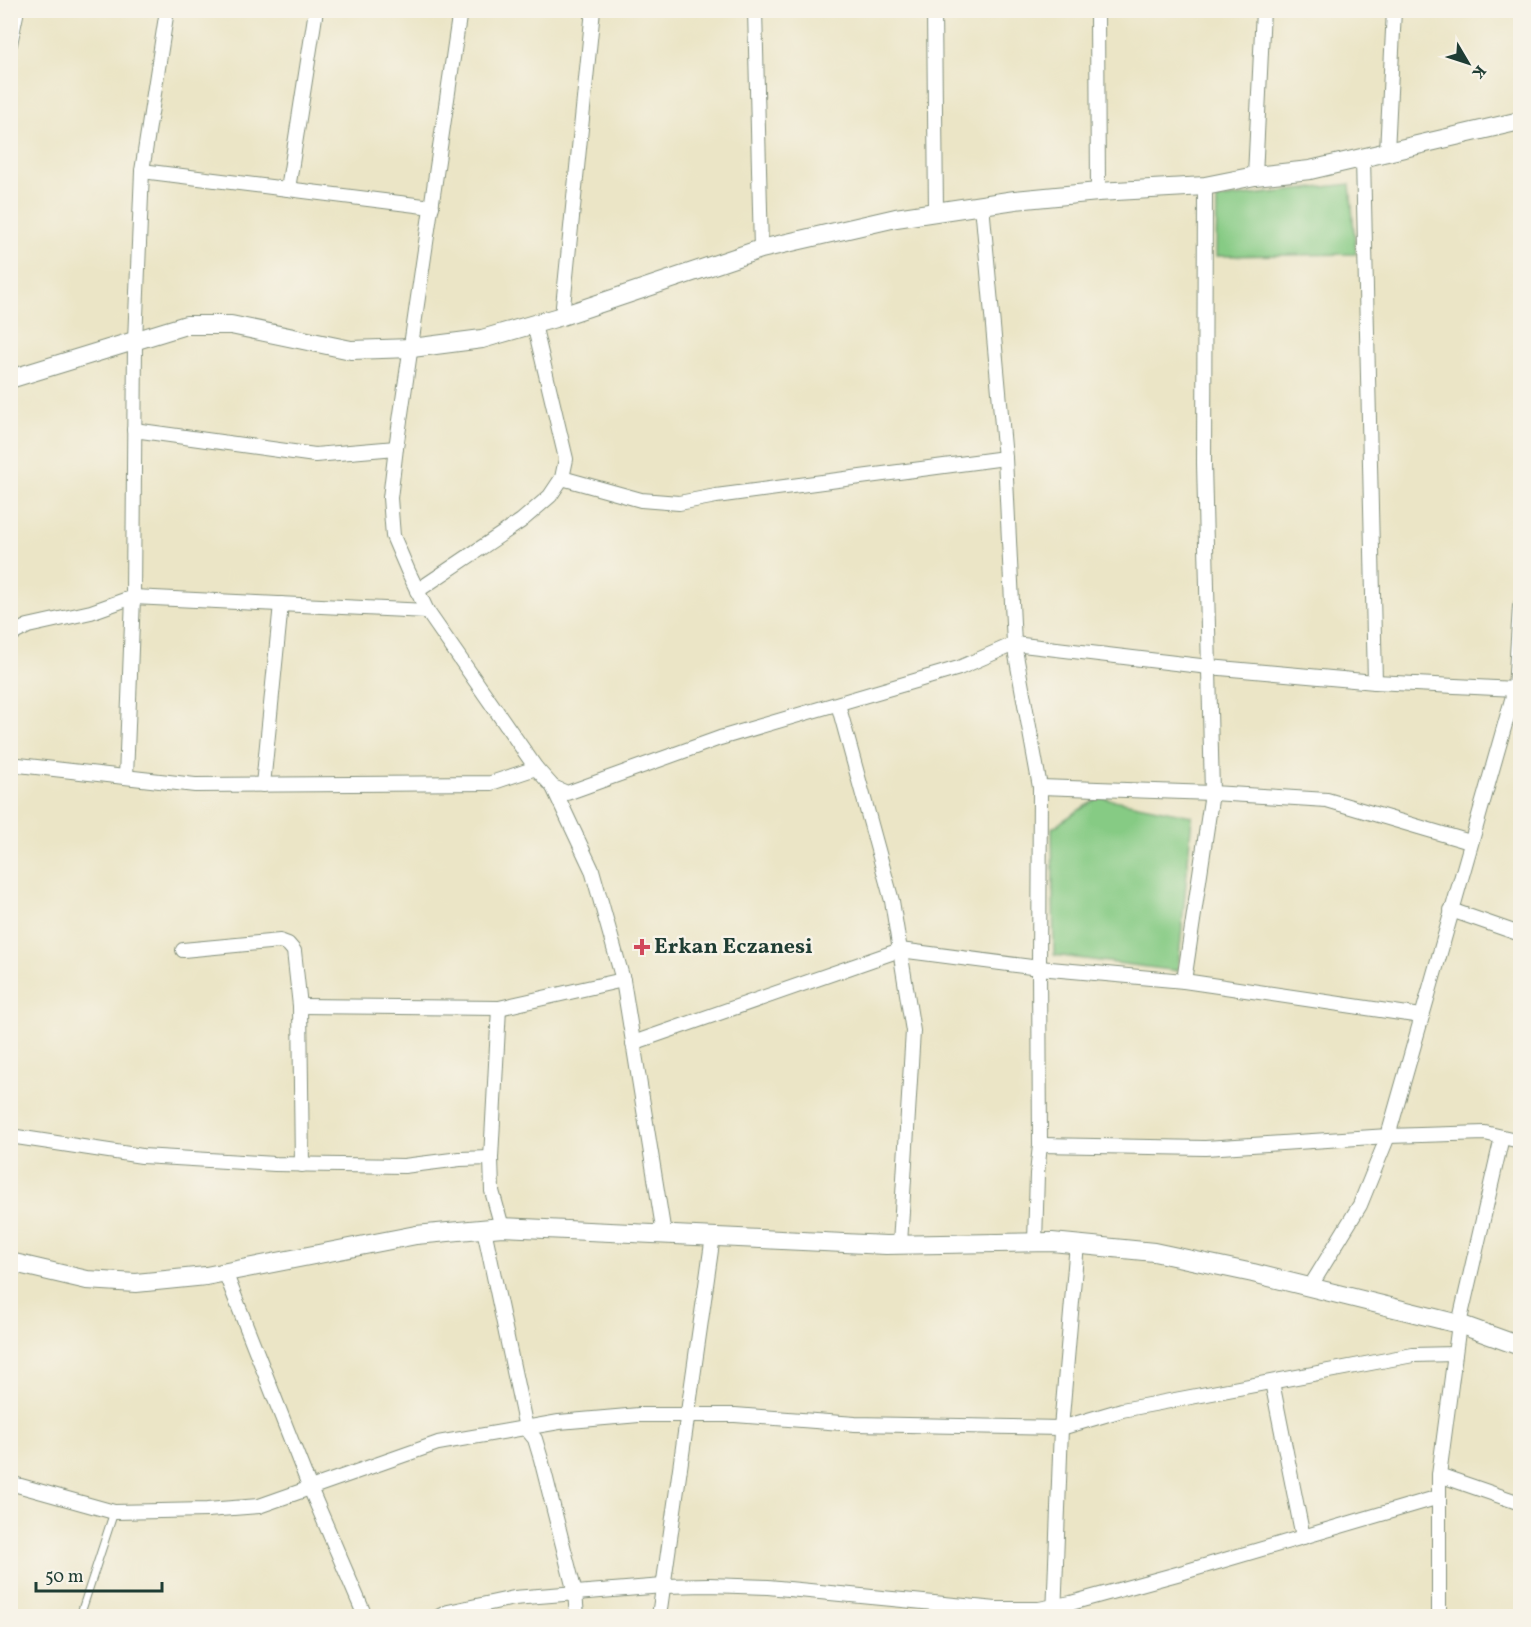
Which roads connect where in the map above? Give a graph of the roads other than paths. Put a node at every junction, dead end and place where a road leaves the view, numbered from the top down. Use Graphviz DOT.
graph roads {
  1 [pos="17,10"];
  2 [pos="167,10"];
  3 [pos="316,10"];
  4 [pos="460,10"];
  5 [pos="593,10"];
  6 [pos="755,10"];
  7 [pos="934,10"];
  8 [pos="1097,10"];
  9 [pos="1263,10"];
  10 [pos="1394,10"];
  11 [pos="10,44"];
  12 [pos="1521,121"];
  13 [pos="1387,152"];
  14 [pos="1363,158"];
  15 [pos="142,171"];
  16 [pos="1256,176"];
  17 [pos="1205,186"];
  18 [pos="288,189"];
  19 [pos="1098,192"];
  20 [pos="982,205"];
  21 [pos="432,207"];
  22 [pos="936,212"];
  23 [pos="761,249"];
  24 [pos="562,316"];
  25 [pos="534,324"];
  26 [pos="135,341"];
  27 [pos="412,348"];
  28 [pos="10,379"];
  29 [pos="134,430"];
  30 [pos="396,448"];
  31 [pos="1005,458"];
  32 [pos="562,478"];
  33 [pos="417,591"];
  34 [pos="133,597"];
  35 [pos="281,604"];
  36 [pos="1521,606"];
  37 [pos="427,610"];
  38 [pos="10,635"];
  39 [pos="1014,644"];
  40 [pos="1209,667"];
  41 [pos="1375,682"];
  42 [pos="1518,692"];
  43 [pos="838,704"];
  44 [pos="10,764"];
  45 [pos="536,768"];
  46 [pos="126,777"];
  47 [pos="263,785"];
  48 [pos="553,787"];
  49 [pos="1040,787"];
  50 [pos="1212,793"];
  51 [pos="1470,842"];
  52 [pos="1451,910"];
  53 [pos="1521,934"];
  54 [pos="183,950"];
  55 [pos="900,950"];
  56 [pos="1039,968"];
  57 [pos="624,980"];
  58 [pos="1184,981"];
  59 [pos="300,1006"];
  60 [pos="499,1008"];
  61 [pos="1421,1016"];
  62 [pos="633,1043"];
  63 [pos="10,1136"];
  64 [pos="1388,1136"];
  65 [pos="1502,1137"];
  66 [pos="1521,1141"];
  67 [pos="1040,1144"];
  68 [pos="491,1158"];
  69 [pos="302,1165"];
  70 [pos="502,1227"];
  71 [pos="484,1229"];
  72 [pos="664,1234"];
  73 [pos="713,1236"];
  74 [pos="1035,1242"];
  75 [pos="1077,1244"];
  76 [pos="900,1245"];
  77 [pos="10,1262"];
  78 [pos="225,1272"];
  79 [pos="1310,1287"];
  80 [pos="1459,1324"];
  81 [pos="1521,1346"];
  82 [pos="1455,1354"];
  83 [pos="1272,1382"];
  84 [pos="688,1415"];
  85 [pos="526,1428"];
  86 [pos="1061,1428"];
  87 [pos="1439,1475"];
  88 [pos="10,1483"];
  89 [pos="310,1488"];
  90 [pos="1439,1497"];
  91 [pos="1521,1503"];
  92 [pos="114,1512"];
  93 [pos="1303,1537"];
  94 [pos="663,1586"];
  95 [pos="576,1593"];
  96 [pos="1054,1612"];
  97 [pos="80,1617"];
  98 [pos="365,1617"];
  99 [pos="440,1617"];
  100 [pos="577,1617"];
  101 [pos="659,1617"];
  102 [pos="1438,1617"];
  1 -- 11 [label="street"];
  2 -- 15 [label="street"];
  3 -- 18 [label="street"];
  4 -- 21 [label="street"];
  5 -- 24 [label="street"];
  6 -- 23 [label="street"];
  7 -- 22 [label="street"];
  8 -- 19 [label="street"];
  9 -- 16 [label="street"];
  10 -- 13 [label="street"];
  12 -- 13 [label="street"];
  13 -- 14 [label="street"];
  14 -- 16 [label="street"];
  14 -- 41 [label="street"];
  15 -- 18 [label="street"];
  15 -- 26 [label="street"];
  16 -- 17 [label="street"];
  17 -- 19 [label="street"];
  17 -- 40 [label="street"];
  18 -- 21 [label="street"];
  19 -- 20 [label="street"];
  20 -- 22 [label="street"];
  20 -- 31 [label="street"];
  21 -- 27 [label="street"];
  22 -- 23 [label="street"];
  23 -- 24 [label="street"];
  24 -- 25 [label="street"];
  25 -- 27 [label="street"];
  25 -- 32 [label="street"];
  26 -- 27 [label="street"];
  26 -- 28 [label="street"];
  26 -- 29 [label="street"];
  27 -- 30 [label="street"];
  29 -- 30 [label="street"];
  29 -- 34 [label="street"];
  30 -- 33 [label="street"];
  31 -- 32 [label="street"];
  31 -- 39 [label="street"];
  32 -- 33 [label="street"];
  33 -- 37 [label="street"];
  34 -- 35 [label="street"];
  34 -- 38 [label="street"];
  34 -- 46 [label="street"];
  35 -- 37 [label="street"];
  35 -- 47 [label="street"];
  36 -- 42 [label="street"];
  37 -- 45 [label="street"];
  39 -- 40 [label="street"];
  39 -- 43 [label="street"];
  39 -- 49 [label="street"];
  40 -- 41 [label="street"];
  40 -- 50 [label="street"];
  41 -- 42 [label="street"];
  42 -- 51 [label="street"];
  43 -- 48 [label="street"];
  43 -- 55 [label="street"];
  44 -- 46 [label="street"];
  45 -- 47 [label="street"];
  45 -- 48 [label="street"];
  46 -- 47 [label="street"];
  48 -- 57 [label="street"];
  49 -- 50 [label="street"];
  49 -- 56 [label="street"];
  50 -- 51 [label="street"];
  50 -- 58 [label="street"];
  51 -- 52 [label="street"];
  52 -- 53 [label="street"];
  52 -- 61 [label="street"];
  54 -- 59 [label="street"];
  55 -- 56 [label="street"];
  55 -- 62 [label="street"];
  55 -- 76 [label="street"];
  56 -- 58 [label="street"];
  56 -- 67 [label="street"];
  57 -- 60 [label="street"];
  57 -- 62 [label="street"];
  58 -- 61 [label="street"];
  59 -- 60 [label="street"];
  59 -- 69 [label="street"];
  60 -- 68 [label="street"];
  61 -- 64 [label="street"];
  62 -- 72 [label="street"];
  63 -- 69 [label="street"];
  64 -- 65 [label="street"];
  64 -- 67 [label="street"];
  64 -- 79 [label="street"];
  65 -- 66 [label="street"];
  65 -- 80 [label="street"];
  67 -- 74 [label="street"];
  68 -- 69 [label="street"];
  68 -- 70 [label="street"];
  70 -- 71 [label="street"];
  70 -- 72 [label="street"];
  71 -- 78 [label="street"];
  71 -- 85 [label="street"];
  72 -- 73 [label="street"];
  73 -- 76 [label="street"];
  73 -- 84 [label="street"];
  74 -- 75 [label="street"];
  74 -- 76 [label="street"];
  75 -- 79 [label="street"];
  75 -- 86 [label="street"];
  77 -- 78 [label="street"];
  78 -- 89 [label="street"];
  79 -- 80 [label="street"];
  80 -- 81 [label="street"];
  80 -- 82 [label="street"];
  82 -- 83 [label="street"];
  82 -- 87 [label="street"];
  83 -- 86 [label="street"];
  83 -- 93 [label="street"];
  84 -- 85 [label="street"];
  84 -- 86 [label="street"];
  84 -- 94 [label="street"];
  85 -- 89 [label="street"];
  85 -- 95 [label="street"];
  86 -- 96 [label="street"];
  87 -- 90 [label="street"];
  87 -- 91 [label="street"];
  88 -- 92 [label="street"];
  89 -- 92 [label="street"];
  89 -- 98 [label="street"];
  90 -- 93 [label="street"];
  90 -- 102 [label="street"];
  92 -- 97 [label="lane"];
  93 -- 96 [label="street"];
  94 -- 95 [label="street"];
  94 -- 96 [label="street"];
  94 -- 101 [label="street"];
  95 -- 99 [label="street"];
  95 -- 100 [label="street"];
}
